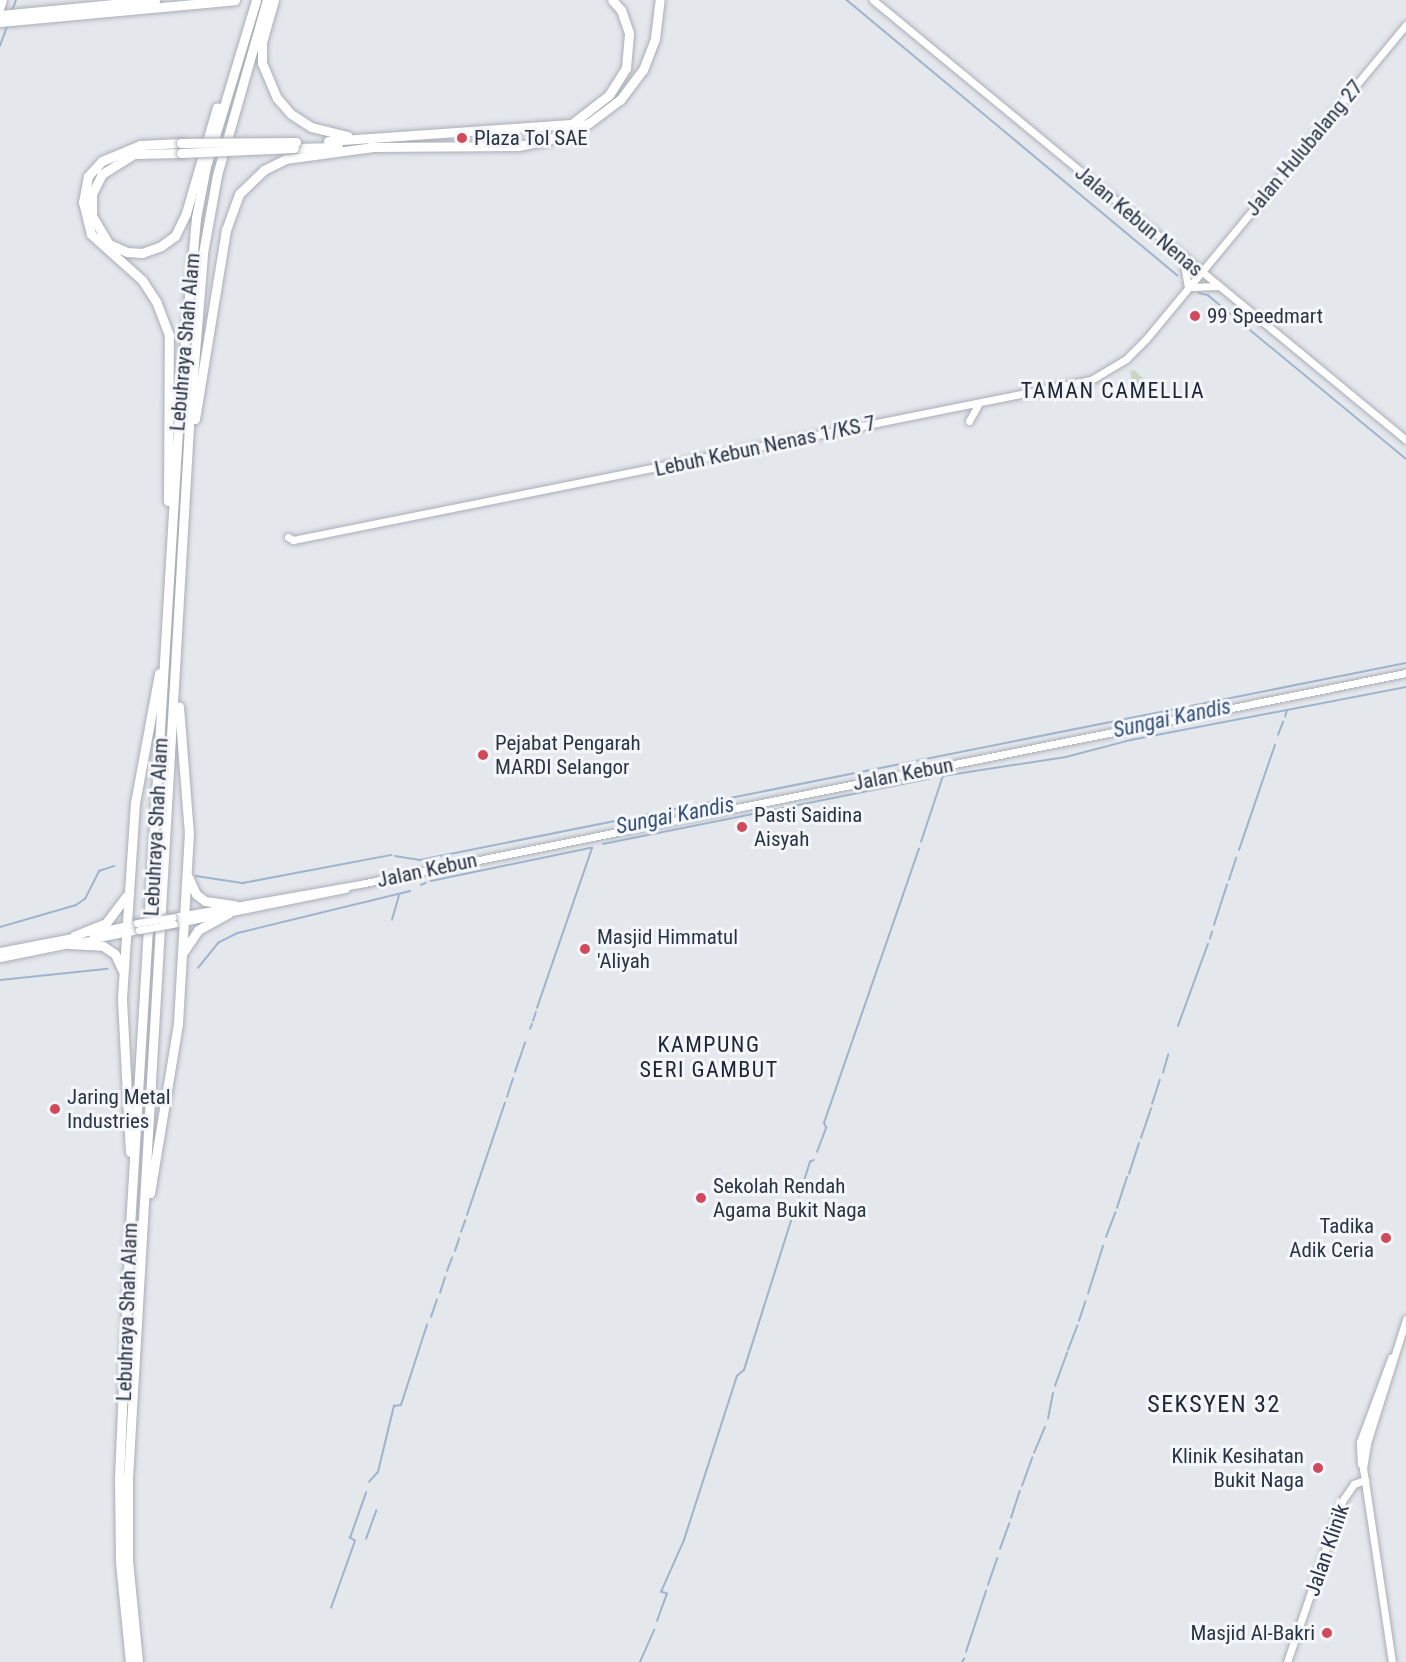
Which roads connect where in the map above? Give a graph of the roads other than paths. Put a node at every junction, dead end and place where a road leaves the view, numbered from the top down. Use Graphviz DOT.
graph roads {
  1 [pos="3,0"];
  2 [pos="155,0"];
  3 [pos="235,0"];
  4 [pos="255,0"];
  5 [pos="267,0"];
  6 [pos="274,0"];
  7 [pos="612,0"];
  8 [pos="660,0"];
  9 [pos="873,0"];
  10 [pos="0,9"];
  11 [pos="0,15"];
  12 [pos="0,22"];
  13 [pos="1406,24"];
  14 [pos="622,89"];
  15 [pos="569,126"];
  16 [pos="391,138"];
  17 [pos="295,145"];
  18 [pos="374,147"];
  19 [pos="181,148"];
  20 [pos="1182,257"];
  21 [pos="1201,272"];
  22 [pos="1190,286"];
  23 [pos="1218,286"];
  24 [pos="978,404"];
  25 [pos="956,409"];
  26 [pos="1406,440"];
  27 [pos="184,520"];
  28 [pos="288,537"];
  29 [pos="167,598"];
  30 [pos="177,641"];
  31 [pos="1406,673"];
  32 [pos="187,868"];
  33 [pos="365,883"];
  34 [pos="129,889"];
  35 [pos="235,905"];
  36 [pos="229,913"];
  37 [pos="184,918"];
  38 [pos="133,928"];
  39 [pos="71,940"];
  40 [pos="0,951"];
  41 [pos="182,957"];
  42 [pos="0,958"];
  43 [pos="123,980"];
  44 [pos="130,1226"];
  45 [pos="143,1240"];
  46 [pos="1406,1319"];
  47 [pos="1365,1480"];
  48 [pos="130,1662"];
  49 [pos="138,1662"];
  50 [pos="1287,1662"];
  51 [pos="1392,1662"];
  1 -- 10 [label="street"];
  2 -- 11 [label="highway"];
  3 -- 12 [label="highway"];
  4 -- 19 [label="highway"];
  4 -- 29 [label="highway, Lebuhraya Shah Alam"];
  5 -- 27 [label="highway, Lebuhraya Shah Alam"];
  6 -- 16 [label="highway"];
  7 -- 15 [label="highway"];
  8 -- 18 [label="highway"];
  9 -- 20 [label="street, Jalan Kebun Nenas"];
  13 -- 21 [label="street, Jalan Hulubalang 27"];
  14 -- 15 [label="highway"];
  15 -- 16 [label="highway"];
  16 -- 17 [label="highway"];
  17 -- 18 [label="highway"];
  17 -- 19 [label="highway, bridge"];
  18 -- 27 [label="highway"];
  19 -- 29 [label="highway"];
  20 -- 21 [label="street, Jalan Kebun Nenas"];
  20 -- 22 [label="street"];
  21 -- 22 [label="street, Lebuh Kebun Nenas 1/KS 7"];
  21 -- 23 [label="street, Jalan Kebun Nenas"];
  22 -- 23 [label="street"];
  22 -- 24 [label="street, Lebuh Kebun Nenas 1/KS 7"];
  23 -- 26 [label="street, Jalan Kebun Nenas"];
  24 -- 25 [label="street, Lebuh Kebun Nenas 1/KS 7"];
  24 -- 25 [label="street"];
  25 -- 28 [label="street, Lebuh Kebun Nenas 1/KS 7"];
  27 -- 30 [label="highway, Lebuhraya Shah Alam"];
  29 -- 34 [label="highway"];
  29 -- 44 [label="highway, Lebuhraya Shah Alam"];
  30 -- 32 [label="highway"];
  30 -- 45 [label="highway, Lebuhraya Shah Alam"];
  31 -- 33 [label="street, Jalan Kebun"];
  32 -- 35 [label="highway"];
  32 -- 37 [label="highway"];
  33 -- 35 [label="street, Jalan Kebun"];
  33 -- 36 [label="street, Jalan Kebun"];
  34 -- 38 [label="highway"];
  34 -- 39 [label="highway"];
  35 -- 37 [label="street, Jalan Kebun"];
  36 -- 37 [label="street, Jalan Kebun"];
  36 -- 41 [label="highway"];
  37 -- 38 [label="street, Jalan Kebun, bridge"];
  37 -- 41 [label="highway"];
  38 -- 39 [label="street, Jalan Kebun"];
  38 -- 43 [label="highway"];
  39 -- 40 [label="street, Jalan Kebun"];
  39 -- 42 [label="street, Jalan Kebun"];
  39 -- 43 [label="highway"];
  41 -- 45 [label="highway"];
  43 -- 44 [label="highway"];
  44 -- 48 [label="highway, Lebuhraya Shah Alam"];
  45 -- 49 [label="highway, Lebuhraya Shah Alam"];
  46 -- 47 [label="street"];
  47 -- 50 [label="street, Jalan Klinik"];
  47 -- 51 [label="street"];
}
